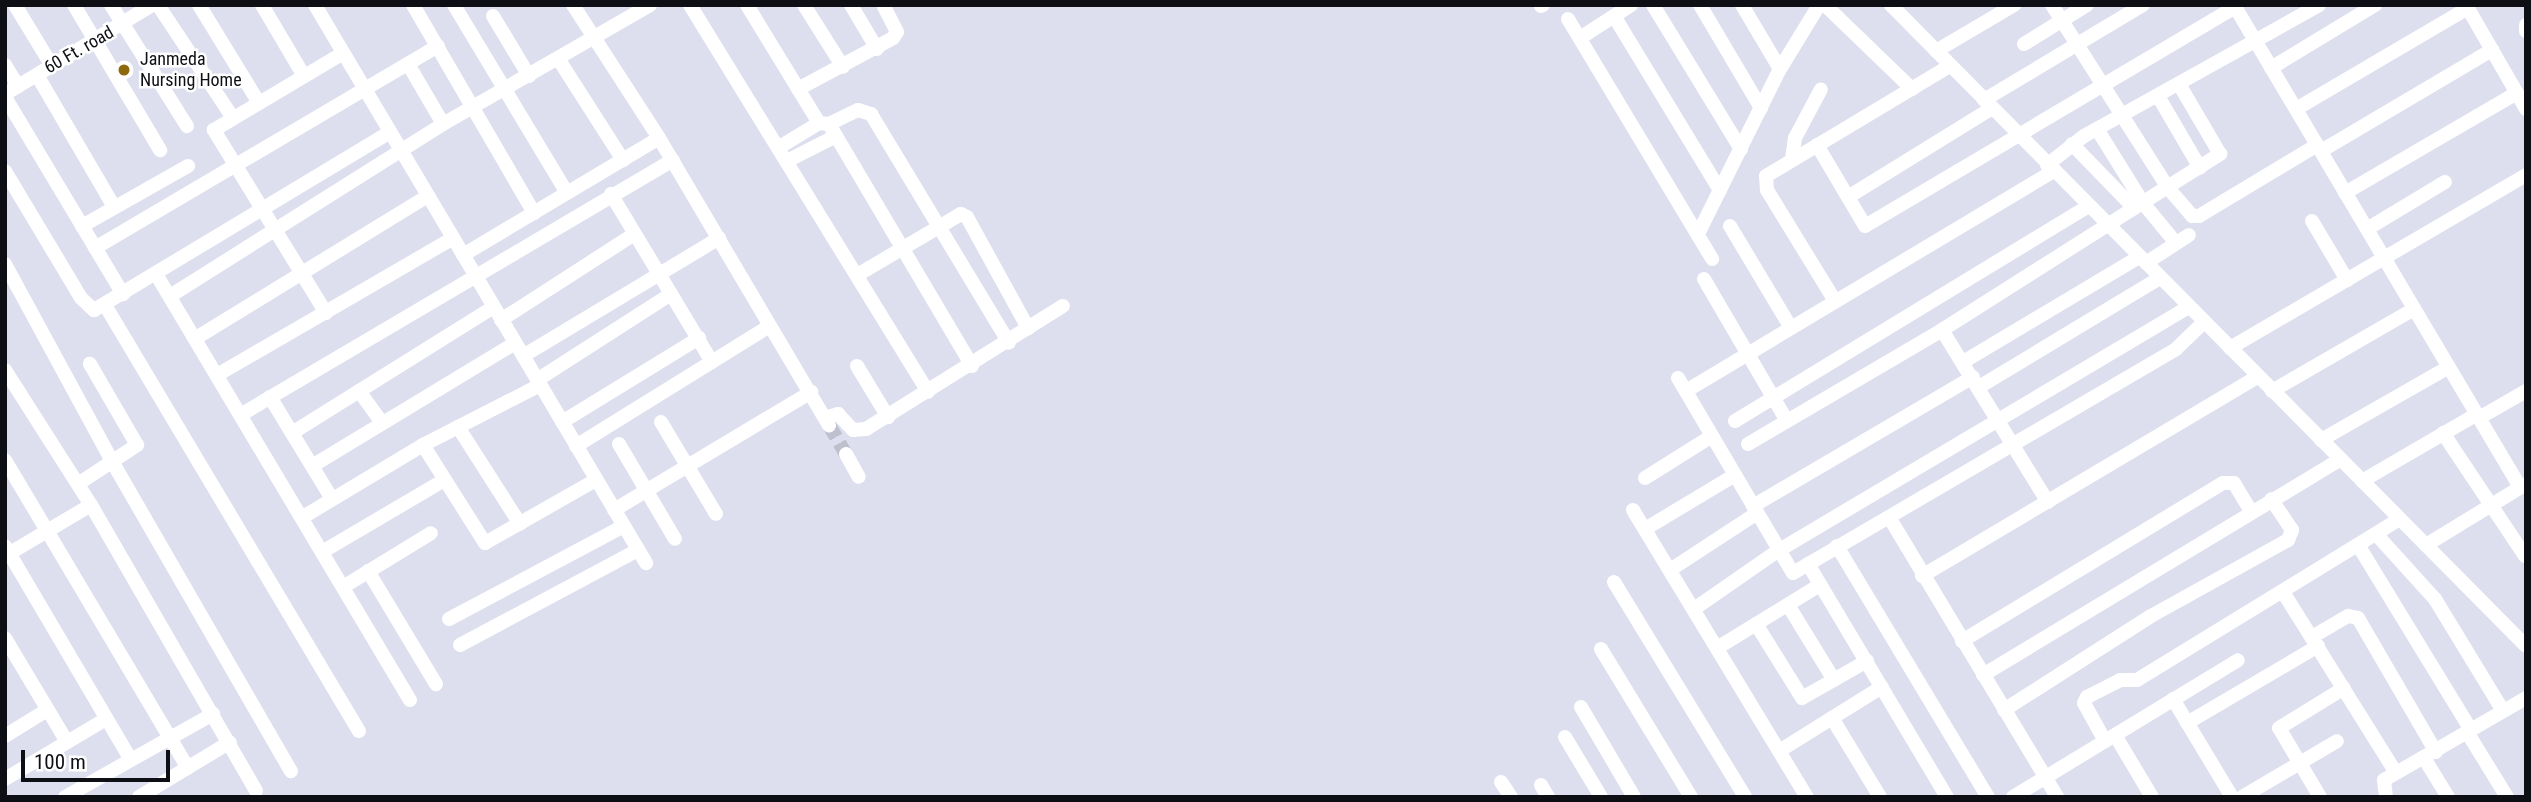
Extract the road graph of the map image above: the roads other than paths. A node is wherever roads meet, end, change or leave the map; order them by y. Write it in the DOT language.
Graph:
graph roads {
  1 [pos="15,5"];
  2 [pos="74,5"];
  3 [pos="111,5"];
  4 [pos="152,5"];
  5 [pos="158,5"];
  6 [pos="199,5"];
  7 [pos="262,5"];
  8 [pos="315,5"];
  9 [pos="413,5"];
  10 [pos="454,5"];
  11 [pos="573,5"];
  12 [pos="650,5"];
  13 [pos="690,5"];
  14 [pos="747,5"];
  15 [pos="804,5"];
  16 [pos="851,5"];
  17 [pos="883,5"];
  18 [pos="1631,5"];
  19 [pos="1653,5"];
  20 [pos="1700,5"];
  21 [pos="1742,5"];
  22 [pos="1802,5"];
  23 [pos="1819,5"];
  24 [pos="1825,5"];
  25 [pos="2014,5"];
  26 [pos="2052,5"];
  27 [pos="2087,5"];
  28 [pos="2143,5"];
  29 [pos="2319,5"];
  30 [pos="2375,5"];
  31 [pos="1895,6"];
  32 [pos="2235,6"];
  33 [pos="2467,6"];
  34 [pos="493,16"];
  35 [pos="1614,16"];
  36 [pos="1569,19"];
  37 [pos="1810,19"];
  38 [pos="2062,20"];
  39 [pos="123,25"];
  40 [pos="2526,25"];
  41 [pos="2526,31"];
  42 [pos="1580,38"];
  43 [pos="593,39"];
  44 [pos="2254,40"];
  45 [pos="95,41"];
  46 [pos="2079,43"];
  47 [pos="2024,44"];
  48 [pos="438,46"];
  49 [pos="877,49"];
  50 [pos="2492,50"];
  51 [pos="1936,51"];
  52 [pos="343,53"];
  53 [pos="559,60"];
  54 [pos="408,64"];
  55 [pos="5,65"];
  56 [pos="51,66"];
  57 [pos="1950,66"];
  58 [pos="843,67"];
  59 [pos="2272,68"];
  60 [pos="1780,69"];
  61 [pos="37,75"];
  62 [pos="304,76"];
  63 [pos="529,76"];
  64 [pos="2179,84"];
  65 [pos="2105,85"];
  66 [pos="505,89"];
  67 [pos="798,89"];
  68 [pos="1821,89"];
  69 [pos="1912,89"];
  70 [pos="365,90"];
  71 [pos="10,92"];
  72 [pos="2517,93"];
  73 [pos="2158,96"];
  74 [pos="259,103"];
  75 [pos="1988,104"];
  76 [pos="474,107"];
  77 [pos="1761,108"];
  78 [pos="2295,109"];
  79 [pos="2526,109"];
  80 [pos="2123,115"];
  81 [pos="233,118"];
  82 [pos="443,124"];
  83 [pos="187,126"];
  84 [pos="828,128"];
  85 [pos="2097,129"];
  86 [pos="390,132"];
  87 [pos="2019,136"];
  88 [pos="659,138"];
  89 [pos="2072,144"];
  90 [pos="1817,145"];
  91 [pos="778,148"];
  92 [pos="2319,148"];
  93 [pos="1741,149"];
  94 [pos="160,150"];
  95 [pos="401,151"];
  96 [pos="1792,159"];
  97 [pos="624,160"];
  98 [pos="673,160"];
  99 [pos="787,161"];
  100 [pos="188,166"];
  101 [pos="235,166"];
  102 [pos="2051,168"];
  103 [pos="2200,168"];
  104 [pos="5,171"];
  105 [pos="2526,174"];
  106 [pos="2445,182"];
  107 [pos="2168,188"];
  108 [pos="1720,190"];
  109 [pos="567,193"];
  110 [pos="2346,193"];
  111 [pos="611,194"];
  112 [pos="428,196"];
  113 [pos="1848,197"];
  114 [pos="2138,205"];
  115 [pos="2089,206"];
  116 [pos="114,207"];
  117 [pos="262,209"];
  118 [pos="534,213"];
  119 [pos="2312,221"];
  120 [pos="938,224"];
  121 [pos="82,226"];
  122 [pos="1730,226"];
  123 [pos="2109,227"];
  124 [pos="2367,229"];
  125 [pos="276,231"];
  126 [pos="1699,232"];
  127 [pos="633,235"];
  128 [pos="2189,235"];
  129 [pos="453,238"];
  130 [pos="719,238"];
  131 [pos="2176,243"];
  132 [pos="902,247"];
  133 [pos="95,248"];
  134 [pos="463,255"];
  135 [pos="2384,258"];
  136 [pos="1713,259"];
  137 [pos="2142,260"];
  138 [pos="5,264"];
  139 [pos="301,271"];
  140 [pos="657,273"];
  141 [pos="156,274"];
  142 [pos="859,274"];
  143 [pos="475,276"];
  144 [pos="2160,278"];
  145 [pos="1704,279"];
  146 [pos="2347,280"];
  147 [pos="123,294"];
  148 [pos="671,294"];
  149 [pos="170,296"];
  150 [pos="1835,301"];
  151 [pos="105,305"];
  152 [pos="1063,306"];
  153 [pos="2189,307"];
  154 [pos="2414,309"];
  155 [pos="326,313"];
  156 [pos="498,314"];
  157 [pos="2204,322"];
  158 [pos="768,327"];
  159 [pos="1028,328"];
  160 [pos="1791,328"];
  161 [pos="1942,330"];
  162 [pos="196,338"];
  163 [pos="699,338"];
  164 [pos="1009,342"];
  165 [pos="2230,348"];
  166 [pos="519,349"];
  167 [pos="1749,353"];
  168 [pos="712,362"];
  169 [pos="1963,362"];
  170 [pos="90,364"];
  171 [pos="857,366"];
  172 [pos="972,366"];
  173 [pos="2449,367"];
  174 [pos="5,370"];
  175 [pos="218,375"];
  176 [pos="2257,377"];
  177 [pos="538,382"];
  178 [pos="1976,382"];
  179 [pos="359,390"];
  180 [pos="2272,391"];
  181 [pos="2526,391"];
  182 [pos="811,392"];
  183 [pos="928,392"];
  184 [pos="1774,396"];
  185 [pos="270,397"];
  186 [pos="242,414"];
  187 [pos="2478,416"];
  188 [pos="888,417"];
  189 [pos="1735,421"];
  190 [pos="1787,421"];
  191 [pos="562,422"];
  192 [pos="661,422"];
  193 [pos="382,423"];
  194 [pos="1999,423"];
  195 [pos="458,428"];
  196 [pos="292,433"];
  197 [pos="2443,433"];
  198 [pos="1712,436"];
  199 [pos="2321,440"];
  200 [pos="619,444"];
  201 [pos="1748,444"];
  202 [pos="2013,444"];
  203 [pos="423,445"];
  204 [pos="576,446"];
  205 [pos="846,454"];
  206 [pos="2341,459"];
  207 [pos="5,460"];
  208 [pos="113,463"];
  209 [pos="689,465"];
  210 [pos="312,466"];
  211 [pos="1735,475"];
  212 [pos="859,477"];
  213 [pos="1645,478"];
  214 [pos="444,480"];
  215 [pos="596,480"];
  216 [pos="2362,481"];
  217 [pos="78,484"];
  218 [pos="2523,486"];
  219 [pos="647,490"];
  220 [pos="332,499"];
  221 [pos="2271,499"];
  222 [pos="2048,502"];
  223 [pos="91,506"];
  224 [pos="2490,506"];
  225 [pos="1755,509"];
  226 [pos="614,510"];
  227 [pos="1633,510"];
  228 [pos="2250,510"];
  229 [pos="716,514"];
  230 [pos="303,517"];
  231 [pos="1889,517"];
  232 [pos="2400,519"];
  233 [pos="520,524"];
  234 [pos="624,526"];
  235 [pos="1645,529"];
  236 [pos="49,531"];
  237 [pos="430,533"];
  238 [pos="2376,534"];
  239 [pos="675,539"];
  240 [pos="2358,545"];
  241 [pos="2426,545"];
  242 [pos="1838,546"];
  243 [pos="7,552"];
  244 [pos="322,552"];
  245 [pos="1776,552"];
  246 [pos="2525,556"];
  247 [pos="1808,564"];
  248 [pos="1670,570"];
  249 [pos="368,571"];
  250 [pos="1922,576"];
  251 [pos="1614,582"];
  252 [pos="1820,585"];
  253 [pos="343,587"];
  254 [pos="2283,592"];
  255 [pos="1788,605"];
  256 [pos="1693,609"];
  257 [pos="449,620"];
  258 [pos="1756,624"];
  259 [pos="5,638"];
  260 [pos="1962,641"];
  261 [pos="2315,642"];
  262 [pos="460,645"];
  263 [pos="2526,646"];
  264 [pos="1717,648"];
  265 [pos="1601,649"];
  266 [pos="2238,660"];
  267 [pos="1867,662"];
  268 [pos="1983,675"];
  269 [pos="1834,680"];
  270 [pos="436,684"];
  271 [pos="1882,687"];
  272 [pos="2344,688"];
  273 [pos="2526,698"];
  274 [pos="2173,699"];
  275 [pos="410,700"];
  276 [pos="1581,707"];
  277 [pos="2004,709"];
  278 [pos="47,710"];
  279 [pos="2503,711"];
  280 [pos="213,714"];
  281 [pos="1832,718"];
  282 [pos="106,719"];
  283 [pos="2187,723"];
  284 [pos="2469,731"];
  285 [pos="359,732"];
  286 [pos="5,736"];
  287 [pos="1565,737"];
  288 [pos="170,738"];
  289 [pos="2110,738"];
  290 [pos="2337,741"];
  291 [pos="67,742"];
  292 [pos="230,742"];
  293 [pos="1779,751"];
  294 [pos="2430,755"];
  295 [pos="131,761"];
  296 [pos="2300,762"];
  297 [pos="188,768"];
  298 [pos="291,771"];
  299 [pos="2396,773"];
  300 [pos="2046,778"];
  301 [pos="5,779"];
  302 [pos="1501,782"];
  303 [pos="256,791"];
  304 [pos="65,797"];
  305 [pos="139,797"];
  306 [pos="1511,797"];
  307 [pos="1601,797"];
  308 [pos="1634,797"];
  309 [pos="1690,797"];
  310 [pos="1745,797"];
  311 [pos="1807,797"];
  312 [pos="1880,797"];
  313 [pos="1947,797"];
  314 [pos="1988,797"];
  315 [pos="2013,797"];
  316 [pos="2057,797"];
  317 [pos="2152,797"];
  318 [pos="2232,797"];
  319 [pos="2242,797"];
  320 [pos="2320,797"];
  321 [pos="2386,797"];
  322 [pos="2448,797"];
  323 [pos="2507,797"];
  1 -- 56 [label="street"];
  2 -- 45 [label="street"];
  3 -- 39 [label="street"];
  4 -- 39 [label="street, 60 Ft. road"];
  5 -- 81 [label="street"];
  6 -- 74 [label="street"];
  7 -- 62 [label="street"];
  8 -- 52 [label="street"];
  9 -- 48 [label="street"];
  10 -- 66 [label="street"];
  11 -- 43 [label="street"];
  12 -- 43 [label="street"];
  13 -- 91 [label="street"];
  14 -- 67 [label="street"];
  15 -- 58 [label="street"];
  16 -- 49 [label="street"];
  17 -- 49 [label="street"];
  18 -- 35 [label="street"];
  19 -- 93 [label="street"];
  20 -- 77 [label="street"];
  21 -- 60 [label="street"];
  22 -- 37 [label="street"];
  23 -- 37 [label="street"];
  24 -- 69 [label="street"];
  25 -- 51 [label="street"];
  26 -- 38 [label="street"];
  27 -- 38 [label="street"];
  28 -- 46 [label="street"];
  29 -- 44 [label="street"];
  30 -- 59 [label="street"];
  31 -- 51 [label="street"];
  32 -- 44 [label="street"];
  32 -- 65 [label="street"];
  33 -- 50 [label="street"];
  33 -- 78 [label="street"];
  34 -- 63 [label="street"];
  35 -- 42 [label="street"];
  35 -- 108 [label="street"];
  36 -- 42 [label="street"];
  37 -- 60 [label="street"];
  38 -- 46 [label="street"];
  38 -- 47 [label="street"];
  39 -- 45 [label="street, 60 Ft. road"];
  39 -- 83 [label="street"];
  40 -- 41 [label="street"];
  42 -- 126 [label="street"];
  43 -- 53 [label="street"];
  43 -- 88 [label="street"];
  44 -- 59 [label="street"];
  44 -- 64 [label="street"];
  45 -- 56 [label="street, 60 Ft. road"];
  45 -- 94 [label="street"];
  46 -- 65 [label="street"];
  46 -- 75 [label="street"];
  48 -- 54 [label="street"];
  48 -- 76 [label="street"];
  49 -- 58 [label="street"];
  50 -- 72 [label="street"];
  50 -- 92 [label="street"];
  51 -- 57 [label="street"];
  52 -- 62 [label="street"];
  52 -- 70 [label="street"];
  53 -- 63 [label="street"];
  53 -- 97 [label="street"];
  54 -- 70 [label="street"];
  54 -- 82 [label="street"];
  55 -- 71 [label="street"];
  56 -- 61 [label="street, 60 Ft. road"];
  57 -- 69 [label="street"];
  57 -- 75 [label="street"];
  58 -- 67 [label="street"];
  59 -- 78 [label="street"];
  60 -- 77 [label="street"];
  61 -- 71 [label="street, 60 Ft. road"];
  61 -- 116 [label="street"];
  62 -- 74 [label="street"];
  63 -- 66 [label="street"];
  64 -- 73 [label="street"];
  64 -- 103 [label="street"];
  65 -- 80 [label="street"];
  65 -- 87 [label="street"];
  66 -- 76 [label="street"];
  66 -- 109 [label="street"];
  67 -- 84 [label="street"];
  68 -- 96 [label="street"];
  69 -- 90 [label="street"];
  70 -- 86 [label="street"];
  70 -- 101 [label="street"];
  71 -- 121 [label="street"];
  72 -- 79 [label="street"];
  72 -- 110 [label="street"];
  73 -- 80 [label="street"];
  73 -- 103 [label="street"];
  74 -- 81 [label="street"];
  75 -- 87 [label="street"];
  75 -- 113 [label="street"];
  76 -- 82 [label="street"];
  76 -- 118 [label="street"];
  77 -- 93 [label="street"];
  78 -- 92 [label="street"];
  80 -- 85 [label="street"];
  80 -- 107 [label="street"];
  81 -- 101 [label="street"];
  82 -- 95 [label="street"];
  84 -- 91 [label="street"];
  84 -- 99 [label="street"];
  84 -- 120 [label="street"];
  84 -- 132 [label="street"];
  85 -- 89 [label="street"];
  85 -- 114 [label="street"];
  86 -- 95 [label="street"];
  86 -- 117 [label="street"];
  87 -- 102 [label="street"];
  87 -- 113 [label="street"];
  88 -- 97 [label="street"];
  88 -- 98 [label="street"];
  89 -- 102 [label="street"];
  89 -- 114 [label="street"];
  90 -- 96 [label="street"];
  90 -- 113 [label="street"];
  91 -- 99 [label="street"];
  92 -- 107 [label="street"];
  92 -- 110 [label="street"];
  93 -- 108 [label="street"];
  95 -- 112 [label="street"];
  95 -- 125 [label="street"];
  96 -- 150 [label="street"];
  97 -- 109 [label="street"];
  98 -- 111 [label="street"];
  98 -- 130 [label="street"];
  99 -- 142 [label="street"];
  100 -- 116 [label="street"];
  101 -- 117 [label="street"];
  101 -- 133 [label="street"];
  102 -- 115 [label="street"];
  102 -- 150 [label="street"];
  103 -- 107 [label="street"];
  104 -- 151 [label="street"];
  105 -- 135 [label="street"];
  106 -- 124 [label="street"];
  107 -- 114 [label="street"];
  108 -- 126 [label="street"];
  109 -- 118 [label="street"];
  110 -- 124 [label="street"];
  111 -- 127 [label="street"];
  111 -- 143 [label="street"];
  112 -- 129 [label="street"];
  112 -- 139 [label="street"];
  114 -- 123 [label="street"];
  114 -- 131 [label="street"];
  115 -- 123 [label="street"];
  115 -- 184 [label="street"];
  116 -- 121 [label="street"];
  117 -- 125 [label="street"];
  117 -- 141 [label="street"];
  118 -- 134 [label="street"];
  119 -- 146 [label="street"];
  120 -- 132 [label="street"];
  120 -- 159 [label="street"];
  120 -- 164 [label="street"];
  121 -- 133 [label="street"];
  122 -- 160 [label="street"];
  123 -- 137 [label="street"];
  123 -- 161 [label="street"];
  124 -- 135 [label="street"];
  125 -- 139 [label="street"];
  125 -- 149 [label="street"];
  126 -- 136 [label="street"];
  127 -- 140 [label="street"];
  127 -- 156 [label="street"];
  128 -- 131 [label="street"];
  129 -- 134 [label="street"];
  129 -- 155 [label="street"];
  130 -- 140 [label="street"];
  130 -- 158 [label="street"];
  131 -- 137 [label="street"];
  132 -- 142 [label="street"];
  132 -- 172 [label="street"];
  133 -- 147 [label="street"];
  134 -- 143 [label="street"];
  135 -- 146 [label="street"];
  135 -- 154 [label="street"];
  137 -- 144 [label="street"];
  137 -- 169 [label="street"];
  138 -- 208 [label="street"];
  139 -- 155 [label="street"];
  139 -- 162 [label="street"];
  140 -- 148 [label="street"];
  140 -- 166 [label="street"];
  141 -- 147 [label="street"];
  141 -- 149 [label="street"];
  142 -- 183 [label="street"];
  143 -- 156 [label="street"];
  143 -- 185 [label="street"];
  144 -- 153 [label="street"];
  144 -- 178 [label="street"];
  145 -- 167 [label="street"];
  146 -- 165 [label="street"];
  147 -- 151 [label="street"];
  148 -- 163 [label="street"];
  148 -- 177 [label="street"];
  149 -- 162 [label="street"];
  150 -- 160 [label="street"];
  151 -- 285 [label="street"];
  152 -- 159 [label="street"];
  153 -- 157 [label="street"];
  153 -- 194 [label="street"];
  154 -- 173 [label="street"];
  154 -- 180 [label="street"];
  155 -- 175 [label="street"];
  156 -- 166 [label="street"];
  156 -- 179 [label="street"];
  157 -- 165 [label="street"];
  157 -- 202 [label="street"];
  158 -- 168 [label="street"];
  158 -- 182 [label="street"];
  159 -- 164 [label="street"];
  160 -- 167 [label="street"];
  161 -- 169 [label="street"];
  161 -- 190 [label="street"];
  162 -- 175 [label="street"];
  163 -- 168 [label="street"];
  163 -- 191 [label="street"];
  164 -- 172 [label="street"];
  165 -- 176 [label="street"];
  166 -- 177 [label="street"];
  166 -- 193 [label="street"];
  167 -- 184 [label="street"];
  167 -- 198 [label="street"];
  168 -- 204 [label="street"];
  169 -- 178 [label="street"];
  170 -- 208 [label="street"];
  171 -- 188 [label="street"];
  172 -- 183 [label="street"];
  173 -- 187 [label="street"];
  173 -- 199 [label="street"];
  174 -- 217 [label="street"];
  175 -- 186 [label="street"];
  176 -- 180 [label="street"];
  176 -- 222 [label="street"];
  177 -- 191 [label="street"];
  177 -- 195 [label="street"];
  178 -- 194 [label="street"];
  178 -- 225 [label="street"];
  179 -- 193 [label="street"];
  179 -- 196 [label="street"];
  180 -- 199 [label="street"];
  181 -- 187 [label="street"];
  182 -- 188 [label="street"];
  182 -- 209 [label="street"];
  183 -- 188 [label="street"];
  184 -- 189 [label="street"];
  184 -- 190 [label="street"];
  185 -- 186 [label="street"];
  185 -- 196 [label="street"];
  186 -- 230 [label="street"];
  187 -- 197 [label="street"];
  187 -- 218 [label="street"];
  190 -- 201 [label="street"];
  191 -- 204 [label="street"];
  192 -- 209 [label="street"];
  193 -- 210 [label="street"];
  194 -- 202 [label="street"];
  194 -- 245 [label="street"];
  195 -- 203 [label="street"];
  195 -- 233 [label="street"];
  196 -- 210 [label="street"];
  197 -- 216 [label="street"];
  197 -- 224 [label="street"];
  198 -- 211 [label="street"];
  198 -- 213 [label="street"];
  199 -- 206 [label="street"];
  200 -- 219 [label="street"];
  202 -- 222 [label="street"];
  202 -- 231 [label="street"];
  203 -- 214 [label="street"];
  203 -- 220 [label="street"];
  204 -- 215 [label="street"];
  205 -- 212 [label="street"];
  206 -- 216 [label="street"];
  206 -- 221 [label="street"];
  207 -- 236 [label="street"];
  208 -- 217 [label="street"];
  208 -- 298 [label="street"];
  209 -- 219 [label="street"];
  209 -- 229 [label="street"];
  210 -- 220 [label="street"];
  211 -- 225 [label="street"];
  211 -- 235 [label="street"];
  214 -- 233 [label="street"];
  214 -- 244 [label="street"];
  215 -- 226 [label="street"];
  215 -- 233 [label="street"];
  216 -- 232 [label="street"];
  217 -- 223 [label="street"];
  218 -- 224 [label="street"];
  219 -- 226 [label="street"];
  219 -- 239 [label="street"];
  220 -- 230 [label="street"];
  221 -- 228 [label="street"];
  221 -- 277 [label="street"];
  222 -- 250 [label="street"];
  223 -- 236 [label="street"];
  223 -- 280 [label="street"];
  224 -- 241 [label="street"];
  224 -- 246 [label="street"];
  225 -- 245 [label="street"];
  225 -- 248 [label="street"];
  226 -- 234 [label="street"];
  227 -- 235 [label="street"];
  228 -- 260 [label="street"];
  228 -- 268 [label="street"];
  230 -- 244 [label="street"];
  231 -- 242 [label="street"];
  231 -- 250 [label="street"];
  232 -- 238 [label="street"];
  232 -- 241 [label="street"];
  234 -- 257 [label="street"];
  234 -- 262 [label="street"];
  235 -- 248 [label="street"];
  236 -- 243 [label="street"];
  236 -- 288 [label="street"];
  237 -- 249 [label="street"];
  238 -- 240 [label="street"];
  238 -- 279 [label="street"];
  240 -- 254 [label="street"];
  240 -- 284 [label="street"];
  241 -- 263 [label="street"];
  242 -- 247 [label="street"];
  242 -- 314 [label="street"];
  243 -- 282 [label="street"];
  244 -- 253 [label="street"];
  245 -- 247 [label="street"];
  245 -- 256 [label="street"];
  247 -- 252 [label="street"];
  248 -- 256 [label="street"];
  249 -- 253 [label="street"];
  249 -- 270 [label="street"];
  250 -- 260 [label="street"];
  251 -- 310 [label="street"];
  252 -- 255 [label="street"];
  252 -- 267 [label="street"];
  253 -- 275 [label="street"];
  254 -- 261 [label="street"];
  254 -- 289 [label="street"];
  255 -- 258 [label="street"];
  255 -- 269 [label="street"];
  256 -- 264 [label="street"];
  258 -- 264 [label="street"];
  258 -- 269 [label="street"];
  259 -- 278 [label="street"];
  260 -- 268 [label="street"];
  261 -- 272 [label="street"];
  261 -- 283 [label="street"];
  261 -- 294 [label="street"];
  264 -- 293 [label="street"];
  265 -- 309 [label="street"];
  266 -- 274 [label="street"];
  267 -- 269 [label="street"];
  267 -- 271 [label="street"];
  268 -- 277 [label="street"];
  271 -- 281 [label="street"];
  271 -- 313 [label="street"];
  272 -- 296 [label="street"];
  272 -- 299 [label="street"];
  273 -- 279 [label="street"];
  274 -- 283 [label="street"];
  274 -- 289 [label="street"];
  276 -- 308 [label="street"];
  277 -- 300 [label="street"];
  278 -- 286 [label="street"];
  278 -- 291 [label="street"];
  279 -- 284 [label="street"];
  280 -- 288 [label="street"];
  280 -- 292 [label="street"];
  281 -- 293 [label="street"];
  281 -- 312 [label="street"];
  282 -- 291 [label="street"];
  282 -- 295 [label="street"];
  283 -- 318 [label="street"];
  284 -- 294 [label="street"];
  284 -- 323 [label="street"];
  287 -- 307 [label="street"];
  288 -- 295 [label="street"];
  288 -- 297 [label="street"];
  289 -- 300 [label="street"];
  289 -- 317 [label="street"];
  290 -- 296 [label="street"];
  291 -- 301 [label="street"];
  292 -- 297 [label="street"];
  292 -- 303 [label="street"];
  293 -- 311 [label="street"];
  294 -- 299 [label="street"];
  294 -- 322 [label="street"];
  295 -- 304 [label="street"];
  296 -- 319 [label="street"];
  296 -- 320 [label="street"];
  297 -- 305 [label="street"];
  299 -- 321 [label="street"];
  300 -- 315 [label="street"];
  300 -- 316 [label="street"];
  302 -- 306 [label="street"];
}
